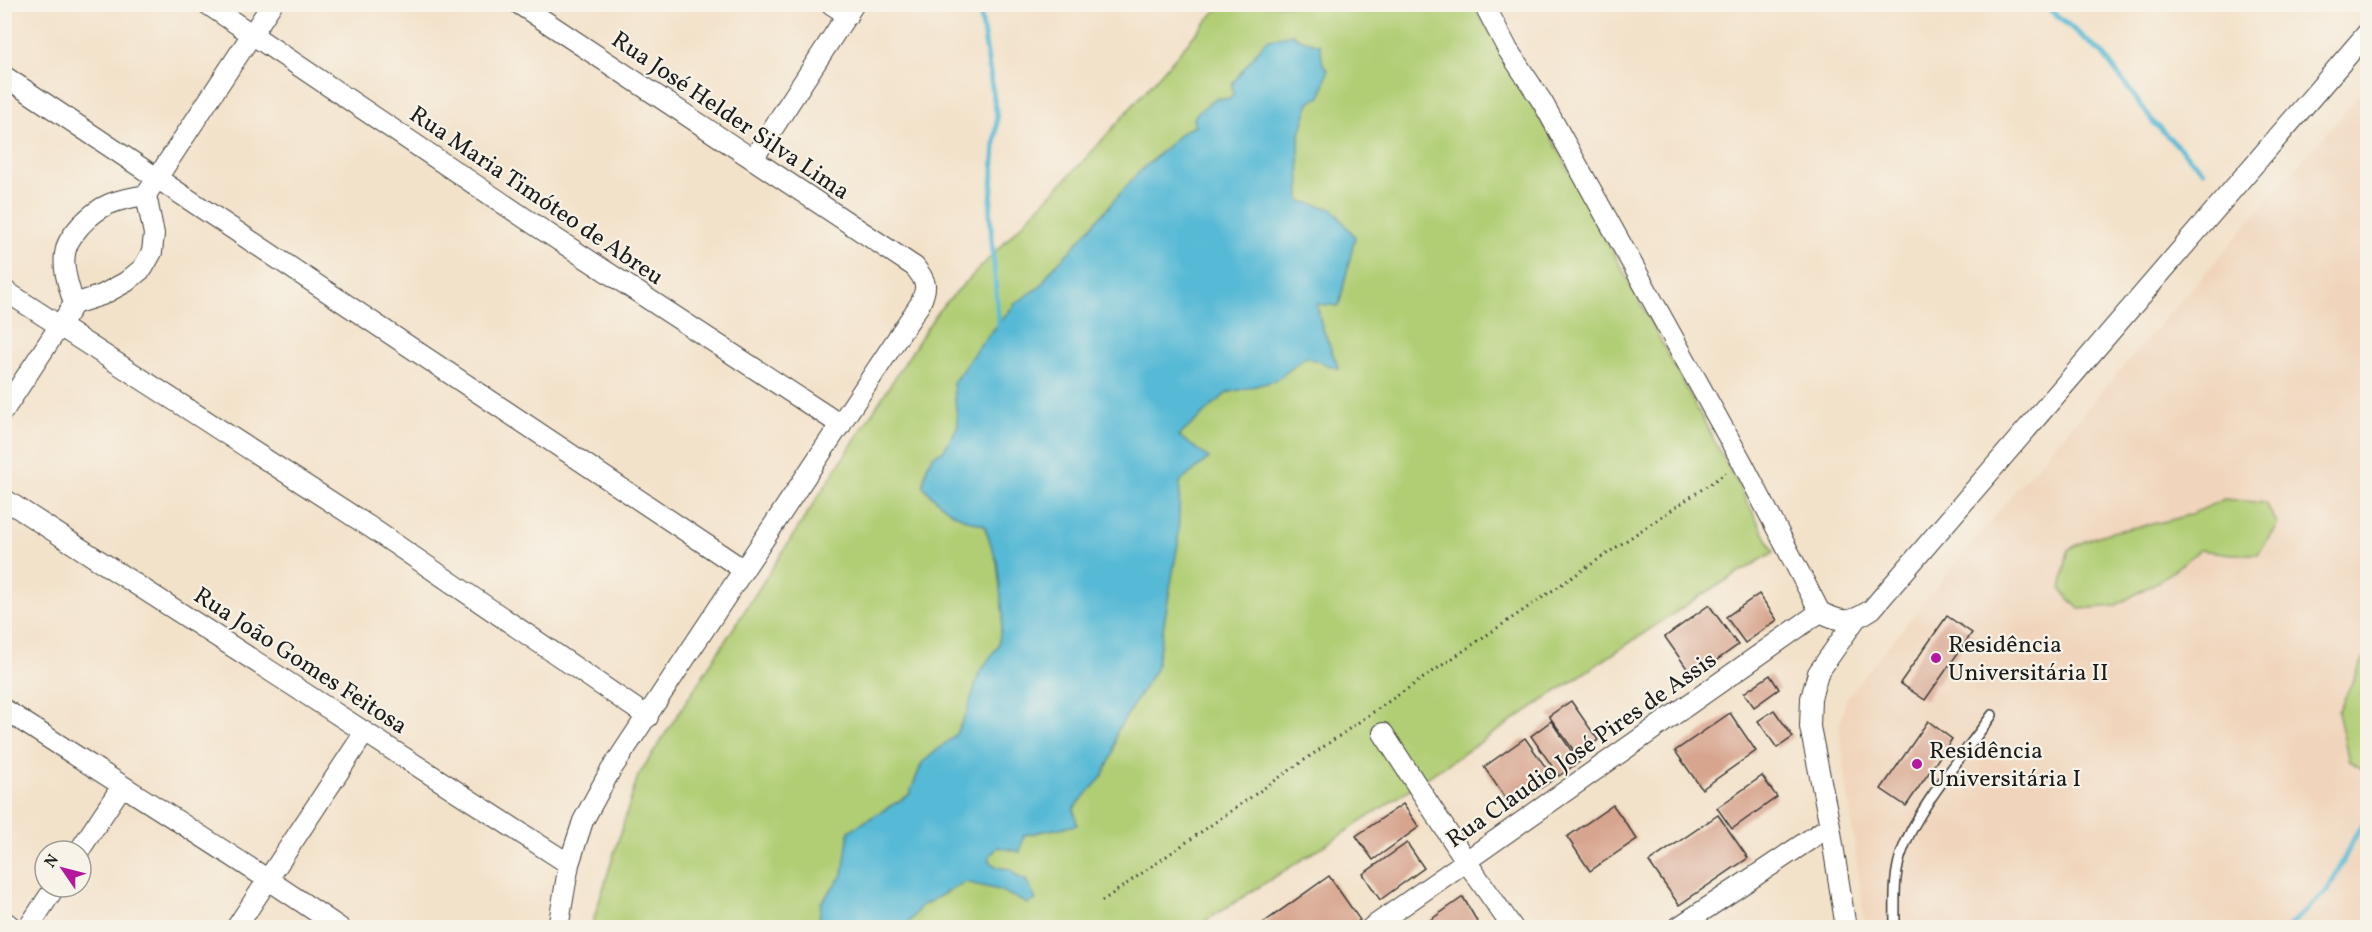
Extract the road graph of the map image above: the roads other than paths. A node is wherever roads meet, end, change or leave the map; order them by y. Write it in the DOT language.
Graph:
graph roads {
  1 [pos="207,4"];
  2 [pos="272,4"];
  3 [pos="519,4"];
  4 [pos="831,4"];
  5 [pos="1484,4"];
  6 [pos="851,10"];
  7 [pos="2367,32"];
  8 [pos="253,34"];
  9 [pos="4,76"];
  10 [pos="753,159"];
  11 [pos="159,177"];
  12 [pos="146,195"];
  13 [pos="4,290"];
  14 [pos="74,304"];
  15 [pos="59,326"];
  16 [pos="4,410"];
  17 [pos="841,425"];
  18 [pos="4,499"];
  19 [pos="744,570"];
  20 [pos="1820,612"];
  21 [pos="1856,620"];
  22 [pos="4,709"];
  23 [pos="1992,715"];
  24 [pos="648,717"];
  25 [pos="365,732"];
  26 [pos="1383,734"];
  27 [pos="122,786"];
  28 [pos="1830,826"];
  29 [pos="87,839"];
  30 [pos="1466,861"];
  31 [pos="569,864"];
  32 [pos="269,878"];
  33 [pos="47,899"];
  34 [pos="4,921"];
  35 [pos="13,927"];
  36 [pos="28,927"];
  37 [pos="236,927"];
  38 [pos="340,927"];
  39 [pos="558,927"];
  40 [pos="1371,927"];
  41 [pos="1513,927"];
  42 [pos="1677,927"];
  43 [pos="1846,927"];
  44 [pos="1895,927"];
  1 -- 8 [label="street, Rua Maria Timóteo de Abreu"];
  2 -- 8 [label="street"];
  3 -- 10 [label="street, Rua José Helder Silva Lima"];
  4 -- 6 [label="street"];
  5 -- 20 [label="street"];
  6 -- 10 [label="street"];
  7 -- 21 [label="street"];
  8 -- 11 [label="street"];
  8 -- 17 [label="street, Rua Maria Timóteo de Abreu"];
  9 -- 11 [label="street"];
  10 -- 17 [label="street, Rua José Helder Silva Lima"];
  11 -- 12 [label="street"];
  11 -- 19 [label="street"];
  12 -- 14 [label="street"];
  12 -- 14 [label="street"];
  13 -- 15 [label="street"];
  14 -- 15 [label="street"];
  15 -- 16 [label="street"];
  15 -- 24 [label="street"];
  17 -- 19 [label="street"];
  18 -- 25 [label="street, Rua João Gomes Feitosa"];
  19 -- 24 [label="street"];
  20 -- 21 [label="street"];
  20 -- 30 [label="street, Rua Claudio José Pires de Assis"];
  21 -- 28 [label="street"];
  22 -- 27 [label="street"];
  23 -- 44 [label="lane"];
  24 -- 31 [label="street"];
  25 -- 31 [label="street, Rua João Gomes Feitosa"];
  25 -- 32 [label="street"];
  26 -- 30 [label="street"];
  27 -- 29 [label="street"];
  27 -- 32 [label="street"];
  28 -- 42 [label="street"];
  28 -- 43 [label="street"];
  30 -- 40 [label="street, Rua Claudio José Pires de Assis"];
  30 -- 41 [label="street"];
  31 -- 39 [label="street"];
  32 -- 37 [label="street"];
  32 -- 38 [label="street"];
  33 -- 36 [label="street"];
  34 -- 35 [label="street"];
}
